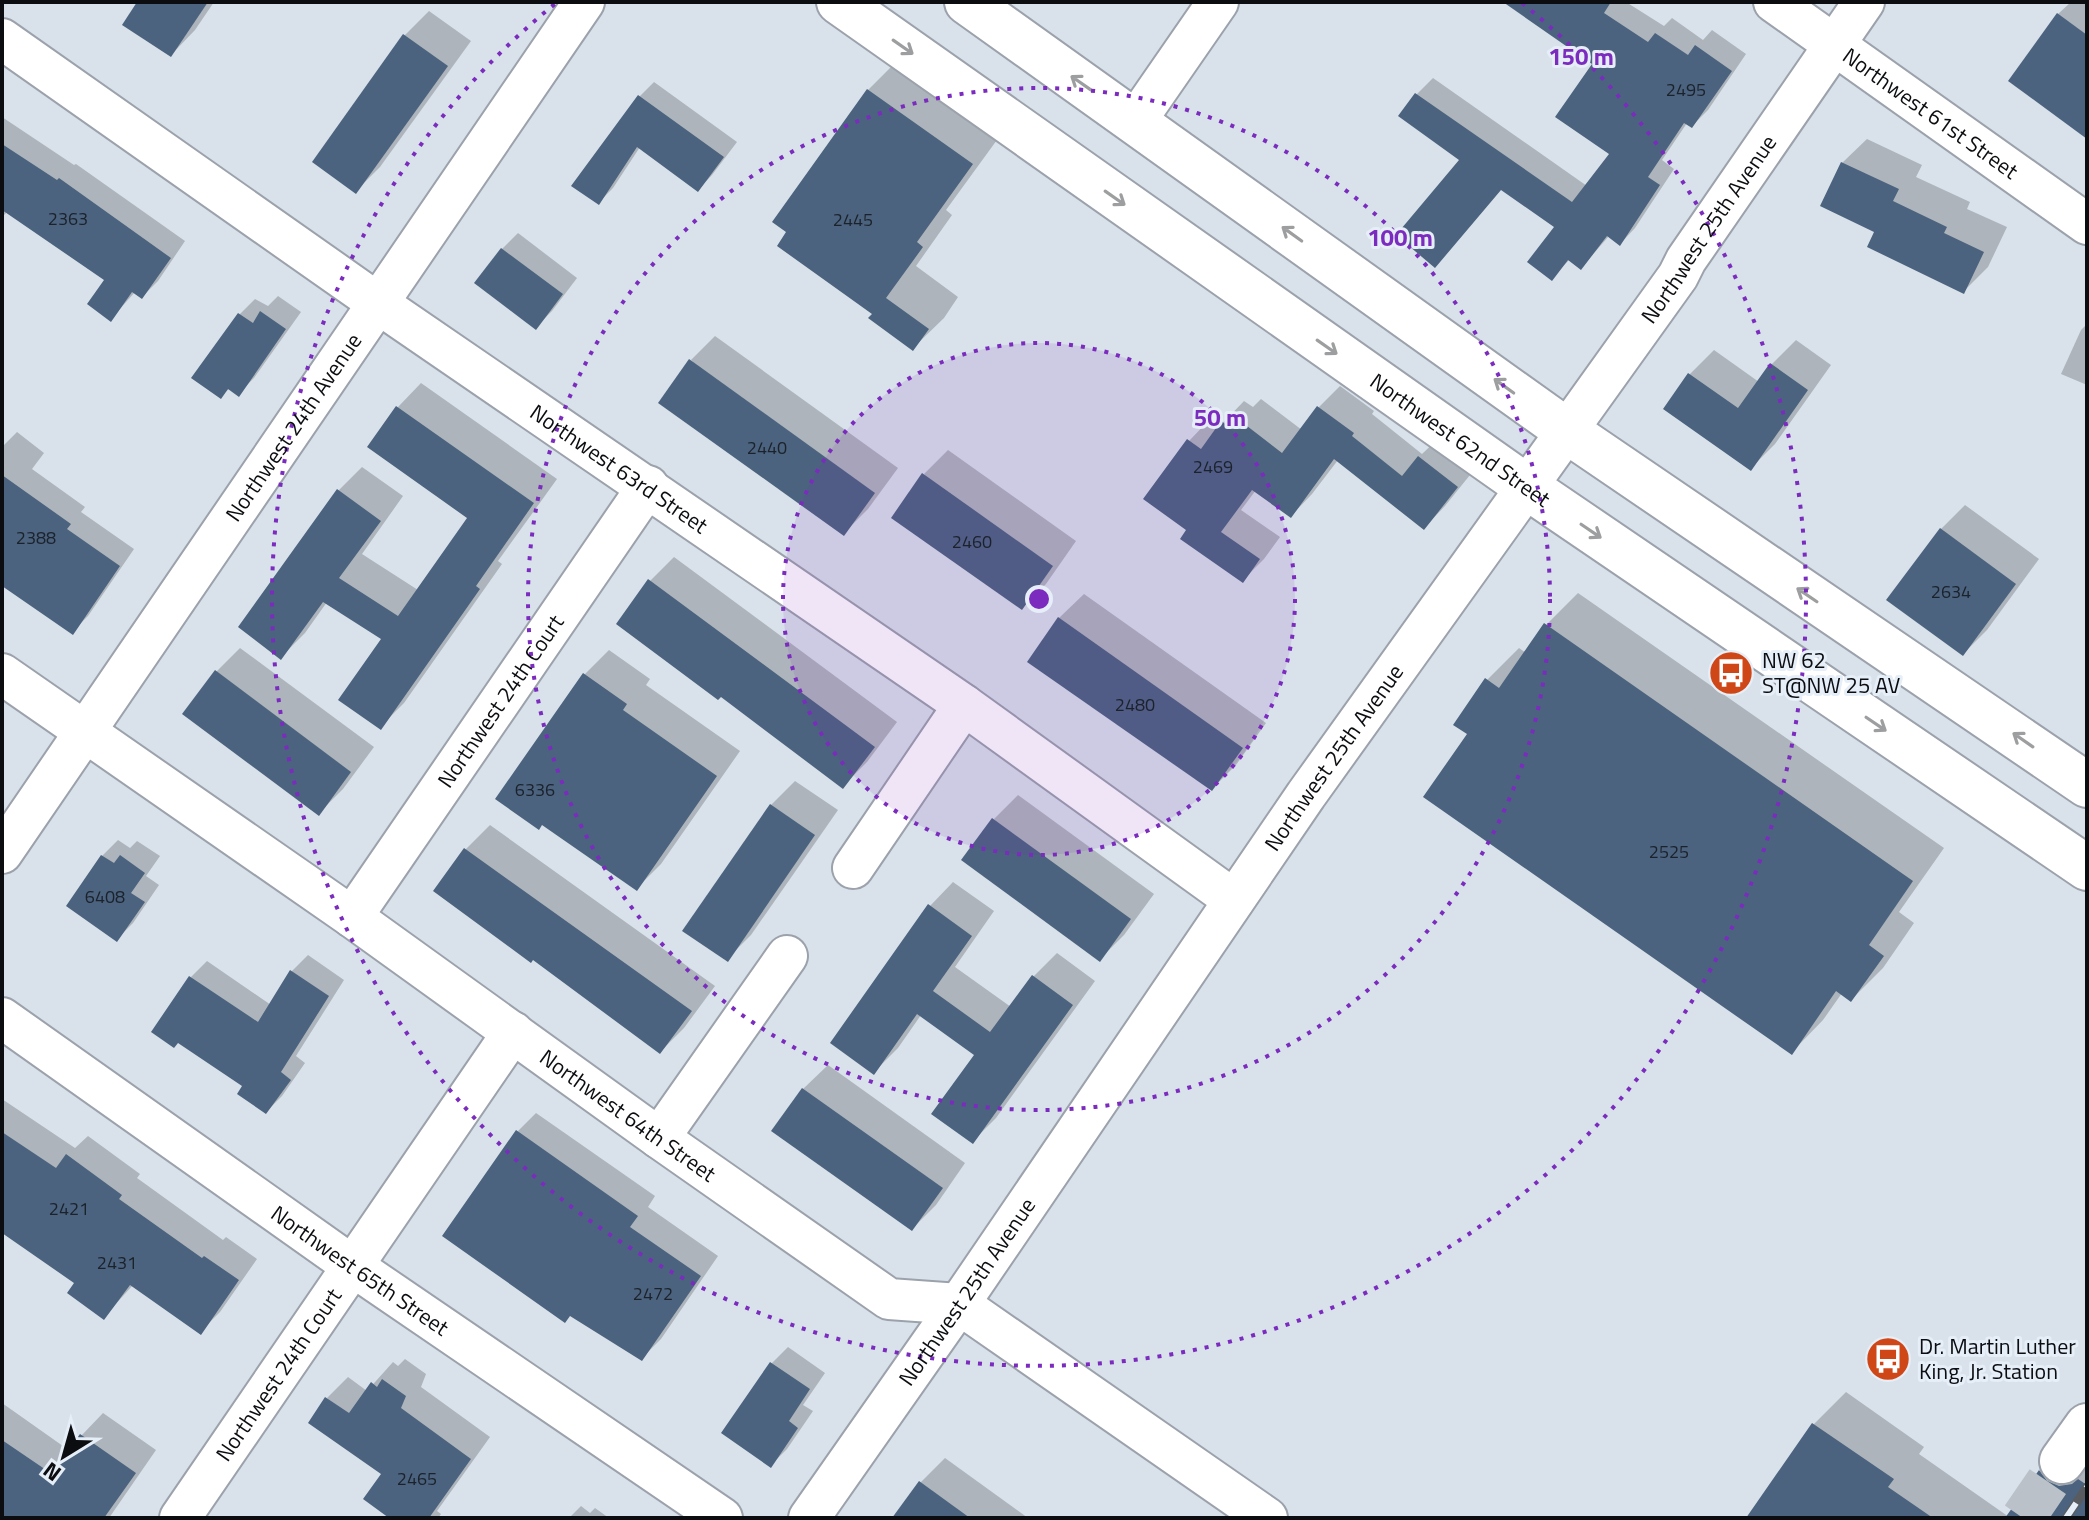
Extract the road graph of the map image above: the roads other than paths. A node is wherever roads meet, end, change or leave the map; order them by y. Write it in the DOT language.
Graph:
graph roads {
  1 [pos="584,2"];
  2 [pos="839,2"];
  3 [pos="967,2"];
  4 [pos="1218,2"];
  5 [pos="1774,2"];
  6 [pos="1864,2"];
  7 [pos="2,39"];
  8 [pos="1835,45"];
  9 [pos="1135,122"];
  10 [pos="2087,224"];
  11 [pos="379,304"];
  12 [pos="1567,431"];
  13 [pos="648,486"];
  14 [pos="1527,487"];
  15 [pos="2,674"];
  16 [pos="964,705"];
  17 [pos="84,733"];
  18 [pos="2087,785"];
  19 [pos="2,853"];
  20 [pos="853,868"];
  21 [pos="2087,868"];
  22 [pos="1234,900"];
  23 [pos="352,917"];
  24 [pos="787,956"];
  25 [pos="2,1018"];
  26 [pos="513,1032"];
  27 [pos="659,1138"];
  28 [pos="351,1265"];
  29 [pos="959,1304"];
  30 [pos="2087,1426"];
  31 [pos="2062,1461"];
  32 [pos="180,1518"];
  33 [pos="722,1518"];
  34 [pos="809,1518"];
  35 [pos="1267,1518"];
  1 -- 11 [label="street, Northwest 24th Avenue"];
  2 -- 14 [label="main road, Northwest 62nd Street, one-way"];
  9 -- 3 [label="main road, one-way"];
  4 -- 9 [label="street"];
  5 -- 8 [label="street, Northwest 61st Street"];
  6 -- 8 [label="street, Northwest 25th Avenue"];
  7 -- 11 [label="street, Northwest 63rd Street"];
  8 -- 10 [label="street, Northwest 61st Street"];
  8 -- 12 [label="street, Northwest 25th Avenue"];
  12 -- 9 [label="main road, one-way"];
  11 -- 13 [label="street, Northwest 63rd Street"];
  11 -- 17 [label="street, Northwest 24th Avenue"];
  12 -- 14 [label="street, Northwest 25th Avenue"];
  18 -- 12 [label="main road, one-way"];
  13 -- 16 [label="street, Northwest 63rd Street"];
  13 -- 23 [label="street, Northwest 24th Court"];
  14 -- 21 [label="main road, Northwest 62nd Street, one-way"];
  14 -- 22 [label="street, Northwest 25th Avenue"];
  15 -- 17 [label="street, Northwest 64th Street"];
  16 -- 20 [label="street"];
  16 -- 22 [label="street, Northwest 63rd Street"];
  17 -- 19 [label="street, Northwest 24th Avenue"];
  17 -- 23 [label="street, Northwest 64th Street"];
  22 -- 29 [label="street, Northwest 25th Avenue"];
  23 -- 26 [label="street, Northwest 64th Street"];
  24 -- 27 [label="street"];
  25 -- 28 [label="street, Northwest 65th Street"];
  26 -- 27 [label="street, Northwest 64th Street"];
  26 -- 28 [label="street, Northwest 24th Court"];
  27 -- 29 [label="street, Northwest 64th Street"];
  28 -- 32 [label="street, Northwest 24th Court"];
  28 -- 33 [label="street, Northwest 65th Street"];
  29 -- 34 [label="street, Northwest 25th Avenue"];
  29 -- 35 [label="street"];
  30 -- 31 [label="main road"];
}
